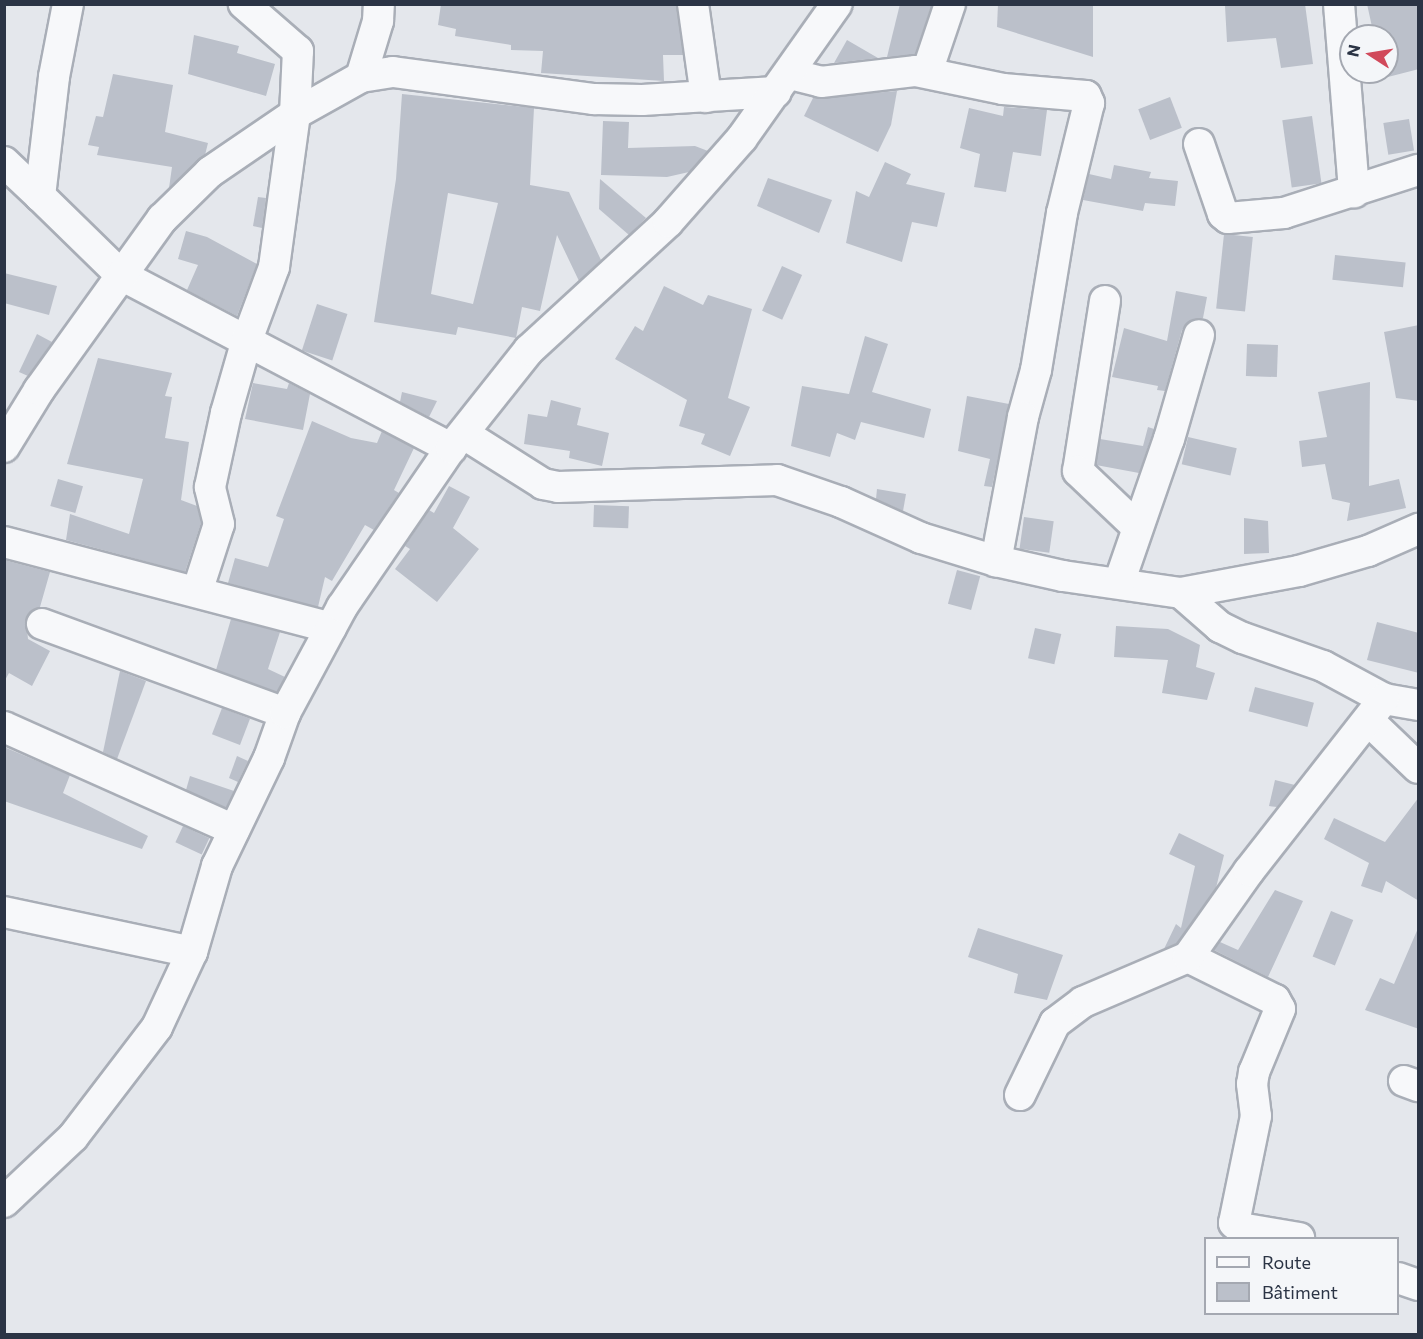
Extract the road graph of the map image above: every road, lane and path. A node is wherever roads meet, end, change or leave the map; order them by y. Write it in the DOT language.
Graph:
graph roads {
  1 [pos="68,4"];
  2 [pos="244,4"];
  3 [pos="379,4"];
  4 [pos="693,4"];
  5 [pos="837,4"];
  6 [pos="950,4"];
  7 [pos="1339,4"];
  8 [pos="927,72"];
  9 [pos="361,77"];
  10 [pos="783,83"];
  11 [pos="706,97"];
  12 [pos="295,114"];
  13 [pos="1199,144"];
  14 [pos="4,162"];
  15 [pos="1419,170"];
  16 [pos="1354,192"];
  17 [pos="40,195"];
  18 [pos="122,275"];
  19 [pos="1104,301"];
  20 [pos="1199,335"];
  21 [pos="247,340"];
  22 [pos="6,441"];
  23 [pos="457,441"];
  24 [pos="1137,527"];
  25 [pos="1419,529"];
  26 [pos="4,542"];
  27 [pos="996,561"];
  28 [pos="1119,584"];
  29 [pos="197,591"];
  30 [pos="1181,593"];
  31 [pos="42,624"];
  32 [pos="331,628"];
  33 [pos="1419,705"];
  34 [pos="1376,709"];
  35 [pos="285,713"];
  36 [pos="4,727"];
  37 [pos="1419,768"];
  38 [pos="234,830"];
  39 [pos="4,912"];
  40 [pos="192,952"];
  41 [pos="1188,957"];
  42 [pos="1020,1095"];
  43 [pos="4,1202"];
  44 [pos="1288,1237"];
  45 [pos="1399,1278"];
  46 [pos="1419,1285"];
  1 -- 17 [label="street"];
  2 -- 12 [label="street"];
  3 -- 9 [label="street"];
  4 -- 11 [label="street"];
  5 -- 10 [label="street"];
  6 -- 8 [label="street"];
  7 -- 16 [label="street"];
  8 -- 10 [label="street"];
  8 -- 27 [label="street"];
  9 -- 11 [label="street"];
  9 -- 12 [label="street"];
  10 -- 11 [label="street"];
  10 -- 23 [label="street"];
  12 -- 18 [label="street"];
  12 -- 21 [label="street"];
  13 -- 16 [label="street"];
  14 -- 17 [label="street"];
  15 -- 16 [label="street"];
  17 -- 18 [label="street"];
  18 -- 21 [label="street"];
  18 -- 22 [label="street"];
  19 -- 24 [label="street"];
  20 -- 24 [label="street"];
  21 -- 23 [label="street"];
  21 -- 29 [label="street"];
  23 -- 27 [label="street"];
  23 -- 32 [label="street"];
  24 -- 28 [label="street"];
  25 -- 30 [label="street"];
  26 -- 29 [label="street"];
  27 -- 28 [label="street"];
  28 -- 30 [label="street"];
  29 -- 32 [label="street"];
  30 -- 34 [label="street"];
  31 -- 35 [label="street"];
  32 -- 35 [label="street"];
  33 -- 34 [label="street"];
  34 -- 37 [label="street"];
  34 -- 41 [label="street"];
  35 -- 38 [label="street"];
  36 -- 38 [label="street"];
  38 -- 40 [label="street"];
  39 -- 40 [label="street"];
  40 -- 43 [label="street"];
  41 -- 42 [label="street"];
  41 -- 44 [label="street"];
  45 -- 46 [label="street"];
}
